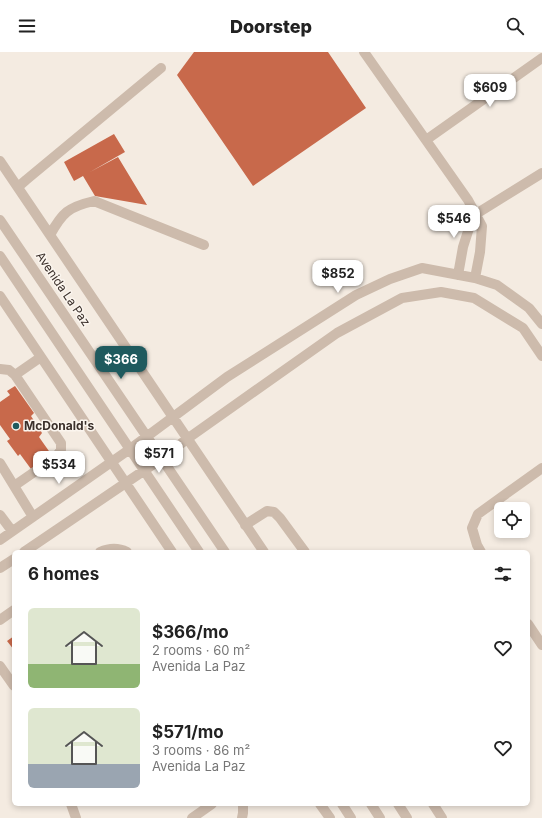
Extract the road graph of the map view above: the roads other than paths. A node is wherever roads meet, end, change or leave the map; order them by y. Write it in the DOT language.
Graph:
graph roads {
  1 [pos="364,52"];
  2 [pos="542,58"];
  3 [pos="161,68"];
  4 [pos="426,140"];
  5 [pos="0,161"];
  6 [pos="542,173"];
  7 [pos="18,187"];
  8 [pos="476,214"];
  9 [pos="0,220"];
  10 [pos="50,235"];
  11 [pos="204,244"];
  12 [pos="0,256"];
  13 [pos="458,275"];
  14 [pos="475,278"];
  15 [pos="0,296"];
  16 [pos="542,324"];
  17 [pos="542,356"];
  18 [pos="41,357"];
  19 [pos="0,369"];
  20 [pos="15,375"];
  21 [pos="173,418"];
  22 [pos="147,437"];
  23 [pos="188,439"];
  24 [pos="130,449"];
  25 [pos="161,459"];
  26 [pos="112,462"];
  27 [pos="0,463"];
  28 [pos="542,468"];
  29 [pos="144,470"];
  30 [pos="125,483"];
  31 [pos="14,486"];
  32 [pos="0,515"];
  33 [pos="33,517"];
  34 [pos="245,525"];
  35 [pos="12,532"];
  36 [pos="0,540"];
  37 [pos="27,550"];
  38 [pos="106,550"];
  39 [pos="121,550"];
  40 [pos="171,550"];
  41 [pos="199,550"];
  42 [pos="223,550"];
  43 [pos="263,550"];
  44 [pos="304,550"];
  45 [pos="480,550"];
  46 [pos="12,560"];
  47 [pos="0,568"];
  48 [pos="12,611"];
  49 [pos="0,620"];
  50 [pos="530,627"];
  51 [pos="542,645"];
  52 [pos="0,666"];
  53 [pos="12,683"];
  54 [pos="72,806"];
  55 [pos="209,806"];
  56 [pos="242,806"];
  57 [pos="321,806"];
  58 [pos="343,806"];
  59 [pos="372,806"];
  60 [pos="399,806"];
  61 [pos="434,806"];
  62 [pos="76,818"];
  63 [pos="192,818"];
  64 [pos="242,818"];
  65 [pos="330,818"];
  66 [pos="351,818"];
  67 [pos="380,818"];
  68 [pos="407,818"];
  69 [pos="442,818"];
  1 -- 4 [label="street"];
  2 -- 4 [label="street"];
  3 -- 7 [label="street"];
  4 -- 8 [label="street"];
  5 -- 7 [label="street"];
  6 -- 8 [label="street"];
  7 -- 10 [label="street"];
  8 -- 13 [label="street"];
  8 -- 14 [label="street"];
  9 -- 22 [label="street, Avenida La Paz"];
  10 -- 11 [label="street"];
  10 -- 21 [label="street"];
  12 -- 24 [label="street"];
  13 -- 14 [label="street"];
  13 -- 21 [label="street"];
  14 -- 16 [label="street"];
  15 -- 18 [label="street"];
  17 -- 23 [label="street"];
  18 -- 20 [label="street"];
  18 -- 26 [label="street"];
  19 -- 20 [label="street"];
  20 -- 31 [label="street"];
  21 -- 22 [label="street"];
  21 -- 23 [label="street"];
  22 -- 24 [label="street"];
  22 -- 25 [label="street, Avenida La Paz"];
  23 -- 25 [label="street"];
  23 -- 34 [label="street"];
  24 -- 26 [label="street"];
  24 -- 29 [label="street"];
  25 -- 29 [label="street"];
  25 -- 42 [label="street, Avenida La Paz"];
  26 -- 30 [label="street"];
  26 -- 33 [label="street"];
  27 -- 31 [label="street"];
  28 -- 45 [label="street"];
  29 -- 30 [label="street"];
  29 -- 41 [label="street"];
  30 -- 37 [label="street"];
  30 -- 40 [label="street"];
  31 -- 33 [label="street"];
  32 -- 35 [label="street"];
  33 -- 35 [label="street"];
  34 -- 43 [label="street"];
  34 -- 44 [label="street"];
  35 -- 36 [label="street"];
  38 -- 39 [label="street"];
  46 -- 47 [label="street"];
  48 -- 49 [label="street"];
  50 -- 51 [label="street"];
  52 -- 53 [label="street"];
  54 -- 62 [label="street"];
  55 -- 63 [label="street"];
  56 -- 64 [label="street"];
  57 -- 65 [label="street"];
  58 -- 66 [label="street"];
  59 -- 67 [label="street"];
  60 -- 68 [label="street"];
  61 -- 69 [label="street"];
}
